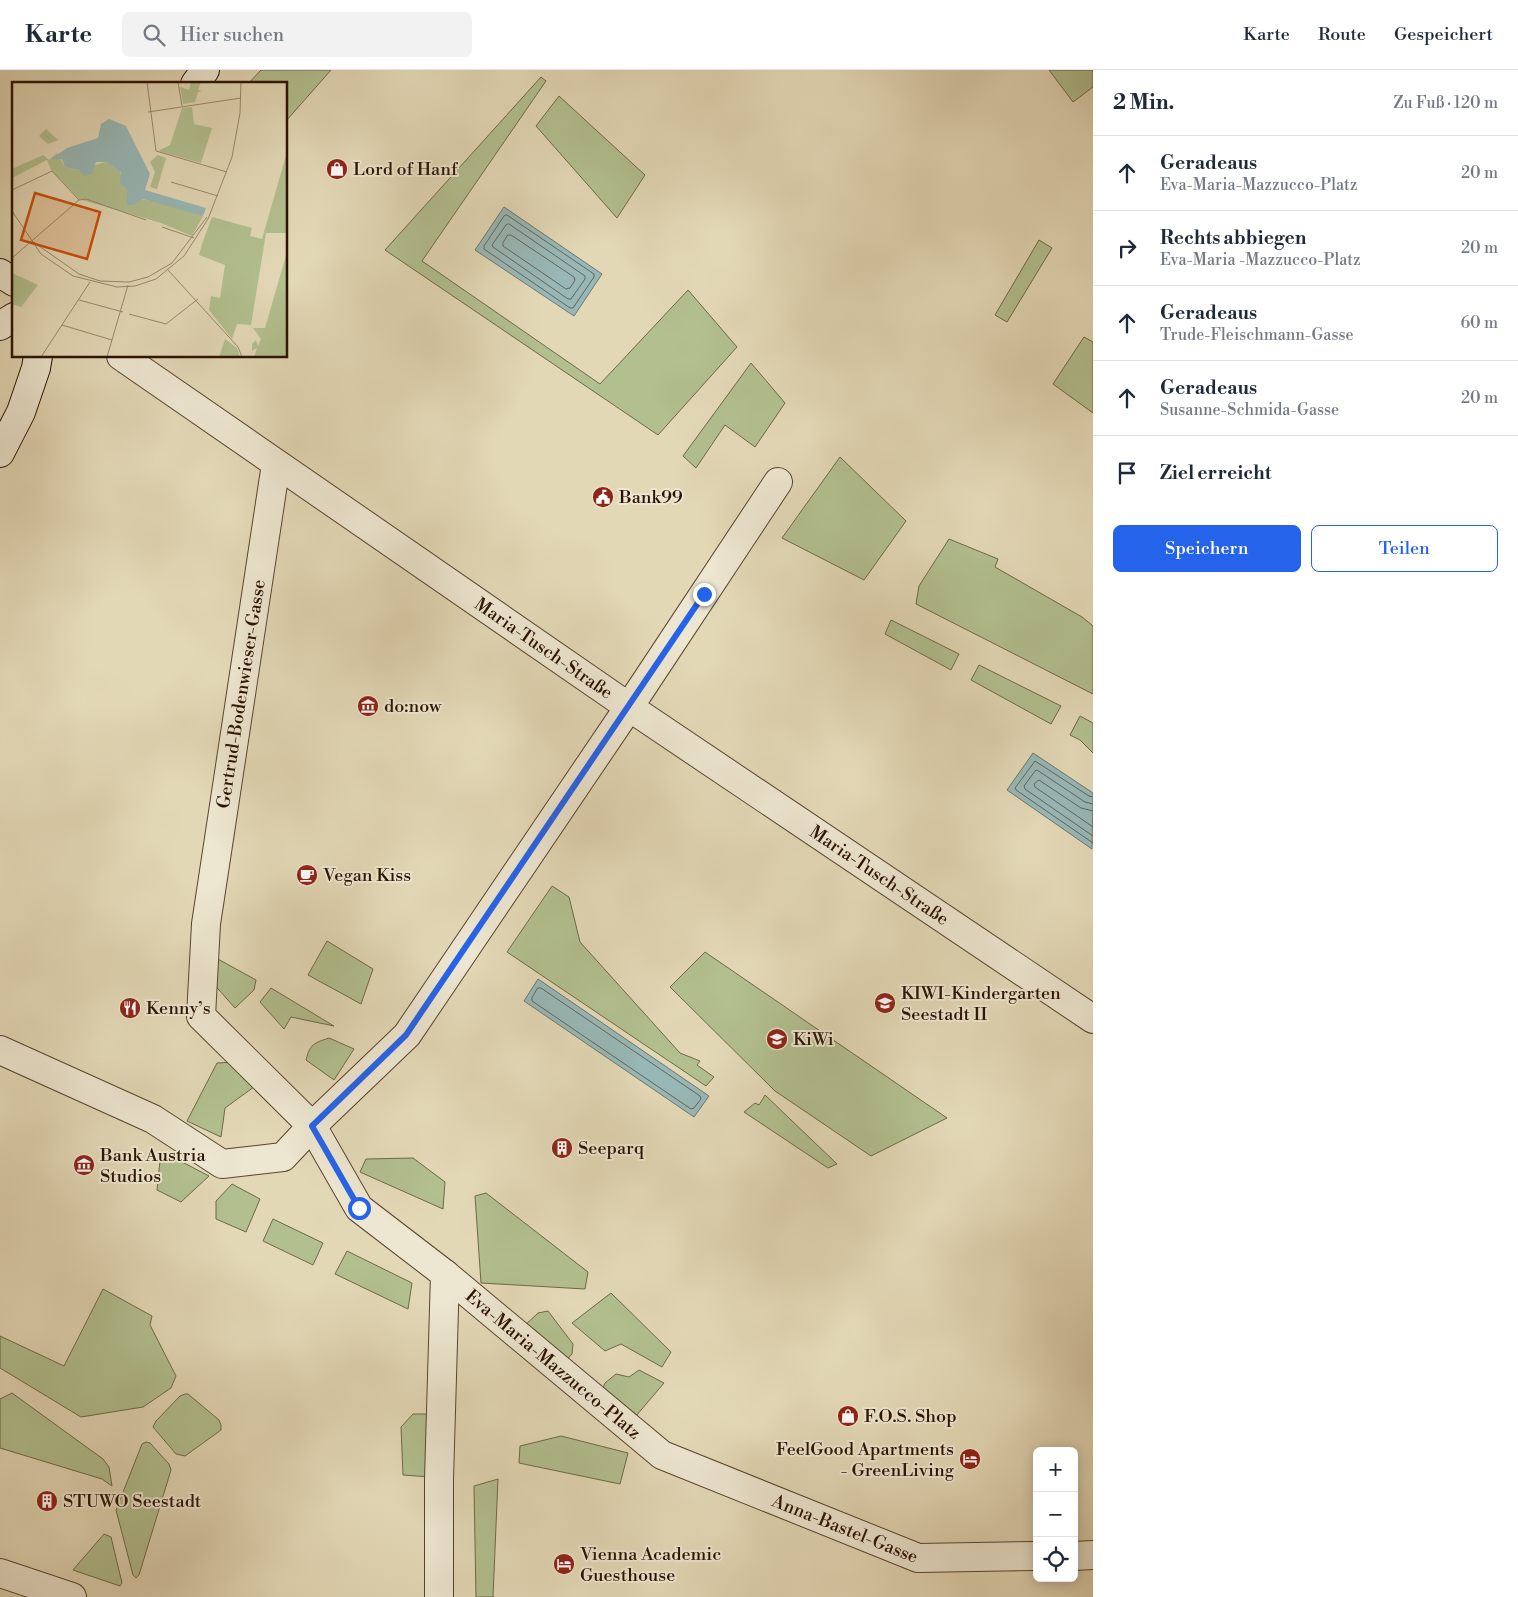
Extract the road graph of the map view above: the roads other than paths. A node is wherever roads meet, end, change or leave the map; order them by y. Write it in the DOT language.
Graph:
graph roads {
  1 [pos="205,70"];
  2 [pos="196,82"];
  3 [pos="0,273"];
  4 [pos="12,281"];
  5 [pos="12,318"];
  6 [pos="0,326"];
  7 [pos="38,358"];
  8 [pos="125,358"];
  9 [pos="0,453"];
  10 [pos="276,464"];
  11 [pos="778,482"];
  12 [pos="629,708"];
  13 [pos="206,924"];
  14 [pos="1093,1019"];
  15 [pos="0,1050"];
  16 [pos="312,1126"];
  17 [pos="445,1274"];
  18 [pos="662,1455"];
  19 [pos="1093,1555"];
  20 [pos="1033,1556"];
  21 [pos="1078,1556"];
  22 [pos="0,1573"];
  23 [pos="72,1597"];
  24 [pos="439,1597"];
  1 -- 2 [label="street"];
  3 -- 4 [label="street"];
  5 -- 6 [label="street"];
  7 -- 9 [label="street"];
  8 -- 10 [label="street, Maria-Tusch-Straße"];
  10 -- 12 [label="street, Maria-Tusch-Straße"];
  10 -- 13 [label="street, Gertrud-Bodenwieser-Gasse"];
  11 -- 12 [label="street"];
  12 -- 14 [label="street, Maria-Tusch-Straße"];
  12 -- 16 [label="street"];
  13 -- 16 [label="street, Eva-Maria-Mazzucco-Platz"];
  15 -- 16 [label="street"];
  16 -- 17 [label="street, Eva-Maria-Mazzucco-Platz"];
  17 -- 18 [label="street, Eva-Maria-Mazzucco-Platz"];
  17 -- 24 [label="street, Eva-Maria-Mazzucco-Platz"];
  18 -- 20 [label="street, Anna-Bastel-Gasse"];
  19 -- 21 [label="street"];
  22 -- 23 [label="street"];
}
